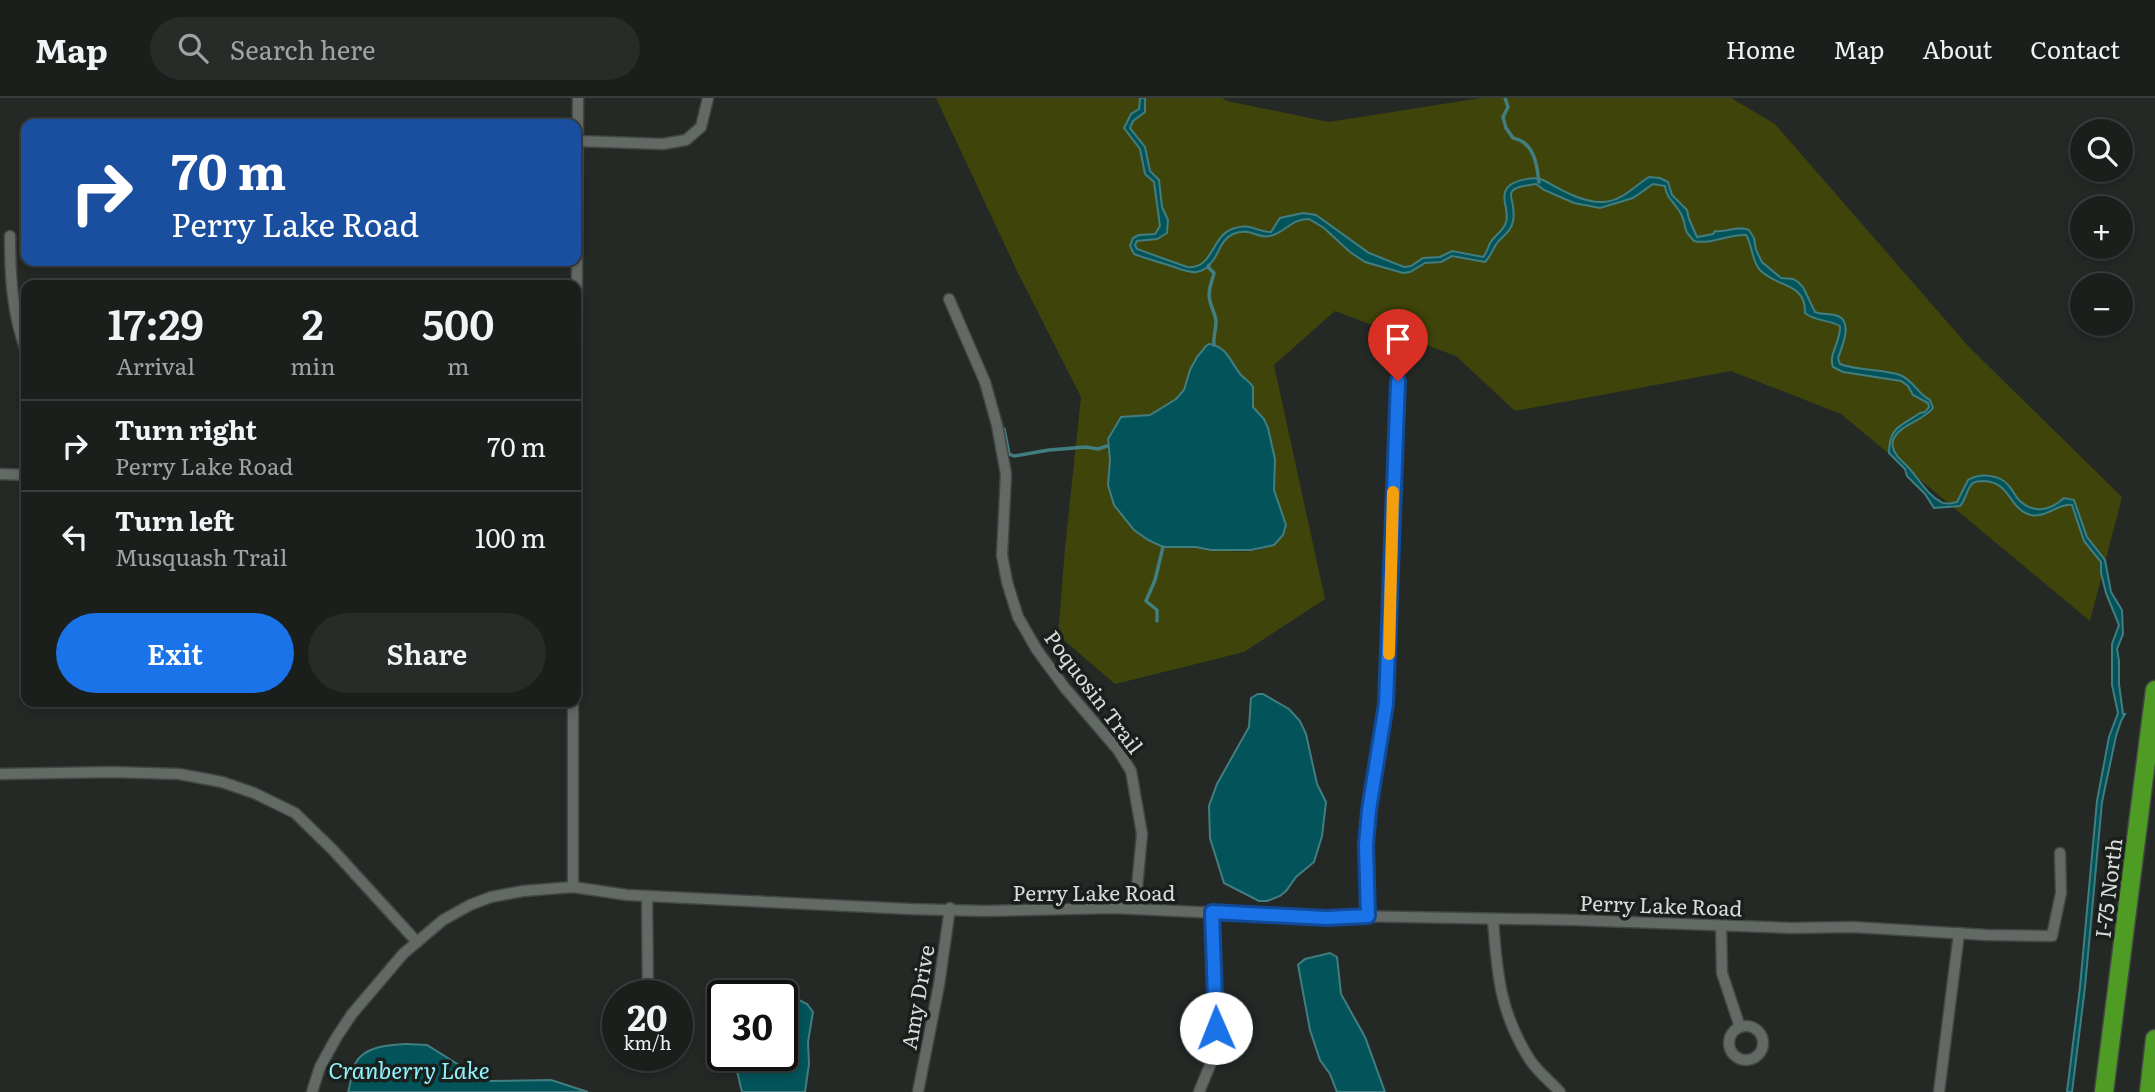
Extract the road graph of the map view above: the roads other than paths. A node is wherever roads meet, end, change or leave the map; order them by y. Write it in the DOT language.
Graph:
graph roads {
  1 [pos="578,98"];
  2 [pos="708,98"];
  3 [pos="578,119"];
  4 [pos="581,141"];
  5 [pos="10,236"];
  6 [pos="949,299"];
  7 [pos="21,335"];
  8 [pos="1398,381"];
  9 [pos="0,474"];
  10 [pos="21,475"];
  11 [pos="2155,690"];
  12 [pos="573,707"];
  13 [pos="0,774"];
  14 [pos="2060,853"];
  15 [pos="573,887"];
  16 [pos="647,896"];
  17 [pos="950,908"];
  18 [pos="1135,909"];
  19 [pos="1212,912"];
  20 [pos="1368,916"];
  21 [pos="1493,920"];
  22 [pos="1721,926"];
  23 [pos="1959,933"];
  24 [pos="417,942"];
  25 [pos="648,980"];
  26 [pos="1740,1027"];
  27 [pos="2155,1040"];
  28 [pos="312,1092"];
  29 [pos="918,1092"];
  30 [pos="1199,1092"];
  31 [pos="1560,1092"];
  32 [pos="1939,1092"];
  33 [pos="2104,1092"];
  34 [pos="2149,1092"];
  1 -- 3 [label="street"];
  2 -- 4 [label="street"];
  5 -- 7 [label="street"];
  6 -- 18 [label="street, Poquosin Trail"];
  8 -- 20 [label="street"];
  9 -- 10 [label="street"];
  11 -- 33 [label="highway, I-75 North"];
  12 -- 15 [label="street"];
  13 -- 24 [label="street"];
  14 -- 23 [label="street, Perry Lake Road"];
  15 -- 16 [label="street, Perry Lake Road"];
  15 -- 24 [label="street, Perry Lake Road"];
  16 -- 17 [label="street, Perry Lake Road"];
  16 -- 25 [label="street"];
  17 -- 18 [label="street, Perry Lake Road"];
  17 -- 29 [label="street, Amy Drive"];
  18 -- 19 [label="street, Perry Lake Road"];
  19 -- 20 [label="street, Perry Lake Road"];
  19 -- 30 [label="street"];
  20 -- 21 [label="street, Perry Lake Road"];
  21 -- 22 [label="street, Perry Lake Road"];
  21 -- 31 [label="street"];
  22 -- 23 [label="street, Perry Lake Road"];
  22 -- 26 [label="street"];
  23 -- 32 [label="street"];
  24 -- 28 [label="street, Perry Lake Road"];
  27 -- 34 [label="highway"];
}
